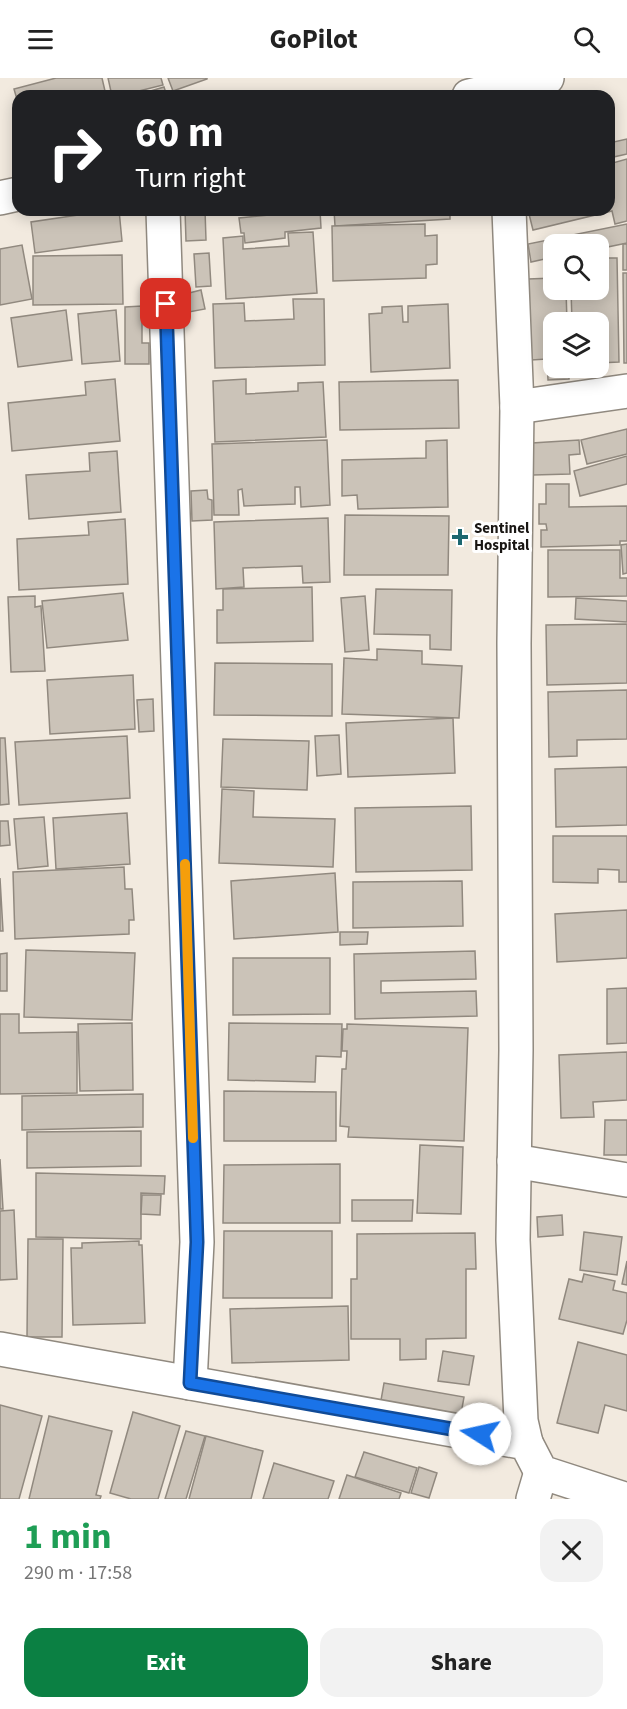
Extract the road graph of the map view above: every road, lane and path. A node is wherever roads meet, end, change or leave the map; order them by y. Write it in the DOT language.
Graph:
graph roads {
  1 [pos="547,78"];
  2 [pos="510,90"];
  3 [pos="164,216"];
  4 [pos="509,216"];
  5 [pos="627,391"];
  6 [pos="517,407"];
  7 [pos="514,1161"];
  8 [pos="627,1180"];
  9 [pos="0,1349"];
  10 [pos="190,1383"];
  11 [pos="526,1443"];
  12 [pos="537,1485"];
  13 [pos="624,1499"];
  1 -- 2 [label="street"];
  3 -- 10 [label="street"];
  4 -- 6 [label="street"];
  5 -- 6 [label="street"];
  6 -- 7 [label="street"];
  7 -- 8 [label="street"];
  7 -- 11 [label="street"];
  9 -- 10 [label="street"];
  10 -- 11 [label="street"];
  11 -- 12 [label="street"];
  12 -- 13 [label="street"];
}
